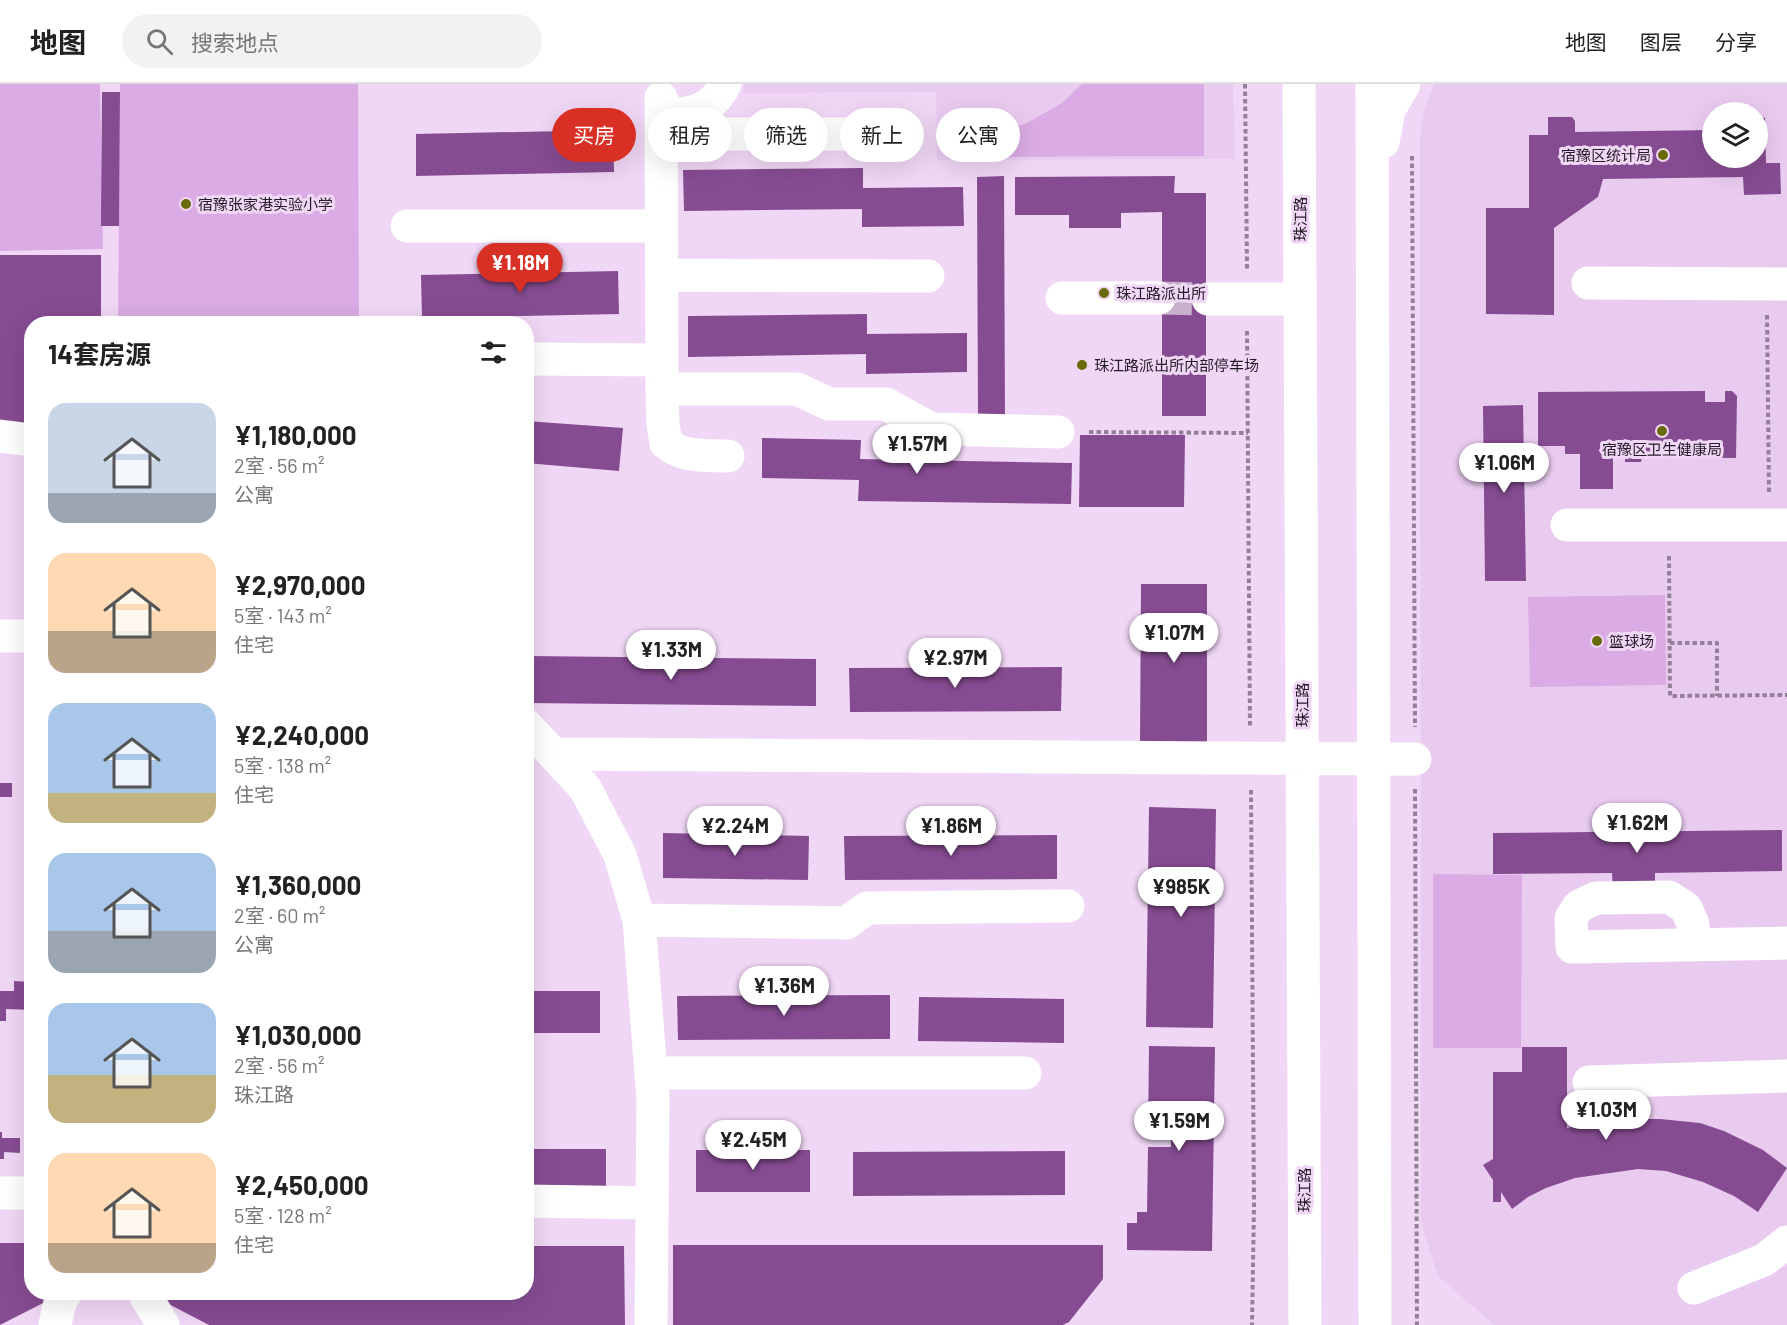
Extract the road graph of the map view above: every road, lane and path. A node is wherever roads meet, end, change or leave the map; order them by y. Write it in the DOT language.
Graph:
graph roads {
  1 [pos="725,84"];
  2 [pos="1245,84"];
  3 [pos="1299,84"];
  4 [pos="1372,84"];
  5 [pos="1404,84"];
  6 [pos="661,91"];
  7 [pos="661,108"];
  8 [pos="732,134"];
  9 [pos="840,134"];
  10 [pos="1412,149"];
  11 [pos="661,162"];
  12 [pos="1372,200"];
  13 [pos="407,226"];
  14 [pos="661,226"];
  15 [pos="662,275"];
  16 [pos="928,276"];
  17 [pos="1588,283"];
  18 [pos="1777,284"];
  19 [pos="1062,298"];
  20 [pos="1159,298"];
  21 [pos="1208,299"];
  22 [pos="1247,299"];
  23 [pos="1300,299"];
  24 [pos="534,360"];
  25 [pos="662,375"];
  26 [pos="1058,432"];
  27 [pos="1248,433"];
  28 [pos="0,436"];
  29 [pos="24,439"];
  30 [pos="728,456"];
  31 [pos="1567,525"];
  32 [pos="1668,525"];
  33 [pos="1778,525"];
  34 [pos="0,636"];
  35 [pos="24,636"];
  36 [pos="1670,643"];
  37 [pos="1787,695"];
  38 [pos="1717,696"];
  39 [pos="534,733"];
  40 [pos="555,754"];
  41 [pos="1251,759"];
  42 [pos="1302,759"];
  43 [pos="1415,759"];
  44 [pos="1374,760"];
  45 [pos="1068,906"];
  46 [pos="639,920"];
  47 [pos="1787,943"];
  48 [pos="1694,945"];
  49 [pos="651,1073"];
  50 [pos="1025,1073"];
  51 [pos="1787,1076"];
  52 [pos="1589,1082"];
  53 [pos="0,1193"];
  54 [pos="24,1193"];
  55 [pos="534,1201"];
  56 [pos="652,1203"];
  57 [pos="1787,1242"];
  58 [pos="1694,1288"];
  59 [pos="61,1300"];
  60 [pos="148,1300"];
  61 [pos="55,1325"];
  62 [pos="163,1325"];
  63 [pos="651,1325"];
  64 [pos="1251,1325"];
  65 [pos="1305,1325"];
  66 [pos="1375,1325"];
  67 [pos="1417,1325"];
  1 -- 6 [label="street"];
  2 -- 22 [label="path"];
  3 -- 23 [label="street, 珠江路"];
  4 -- 12 [label="street"];
  5 -- 12 [label="street"];
  6 -- 7 [label="street"];
  8 -- 9 [label="street"];
  10 -- 43 [label="path"];
  11 -- 14 [label="street"];
  12 -- 44 [label="street"];
  13 -- 14 [label="street"];
  14 -- 15 [label="street"];
  15 -- 16 [label="street"];
  15 -- 25 [label="street"];
  17 -- 18 [label="street"];
  18 -- 33 [label="path"];
  19 -- 20 [label="street"];
  21 -- 22 [label="street"];
  22 -- 23 [label="street"];
  22 -- 27 [label="path"];
  23 -- 42 [label="street, 珠江路"];
  24 -- 25 [label="street"];
  25 -- 26 [label="street"];
  25 -- 30 [label="street"];
  26 -- 27 [label="path"];
  27 -- 41 [label="path"];
  28 -- 29 [label="street"];
  31 -- 32 [label="street"];
  32 -- 33 [label="street"];
  32 -- 36 [label="path"];
  34 -- 35 [label="street"];
  36 -- 38 [label="path"];
  36 -- 38 [label="path"];
  37 -- 38 [label="path"];
  39 -- 40 [label="street"];
  40 -- 41 [label="street"];
  40 -- 46 [label="street"];
  41 -- 42 [label="street"];
  41 -- 64 [label="path"];
  42 -- 44 [label="street"];
  42 -- 65 [label="street, 珠江路"];
  43 -- 44 [label="street"];
  43 -- 67 [label="path"];
  44 -- 66 [label="street"];
  45 -- 46 [label="street"];
  46 -- 49 [label="street"];
  47 -- 48 [label="street"];
  49 -- 50 [label="street"];
  49 -- 56 [label="street"];
  51 -- 52 [label="street"];
  53 -- 54 [label="street"];
  55 -- 56 [label="street"];
  56 -- 63 [label="street"];
  57 -- 58 [label="street"];
  59 -- 61 [label="street"];
  60 -- 62 [label="street"];
}
